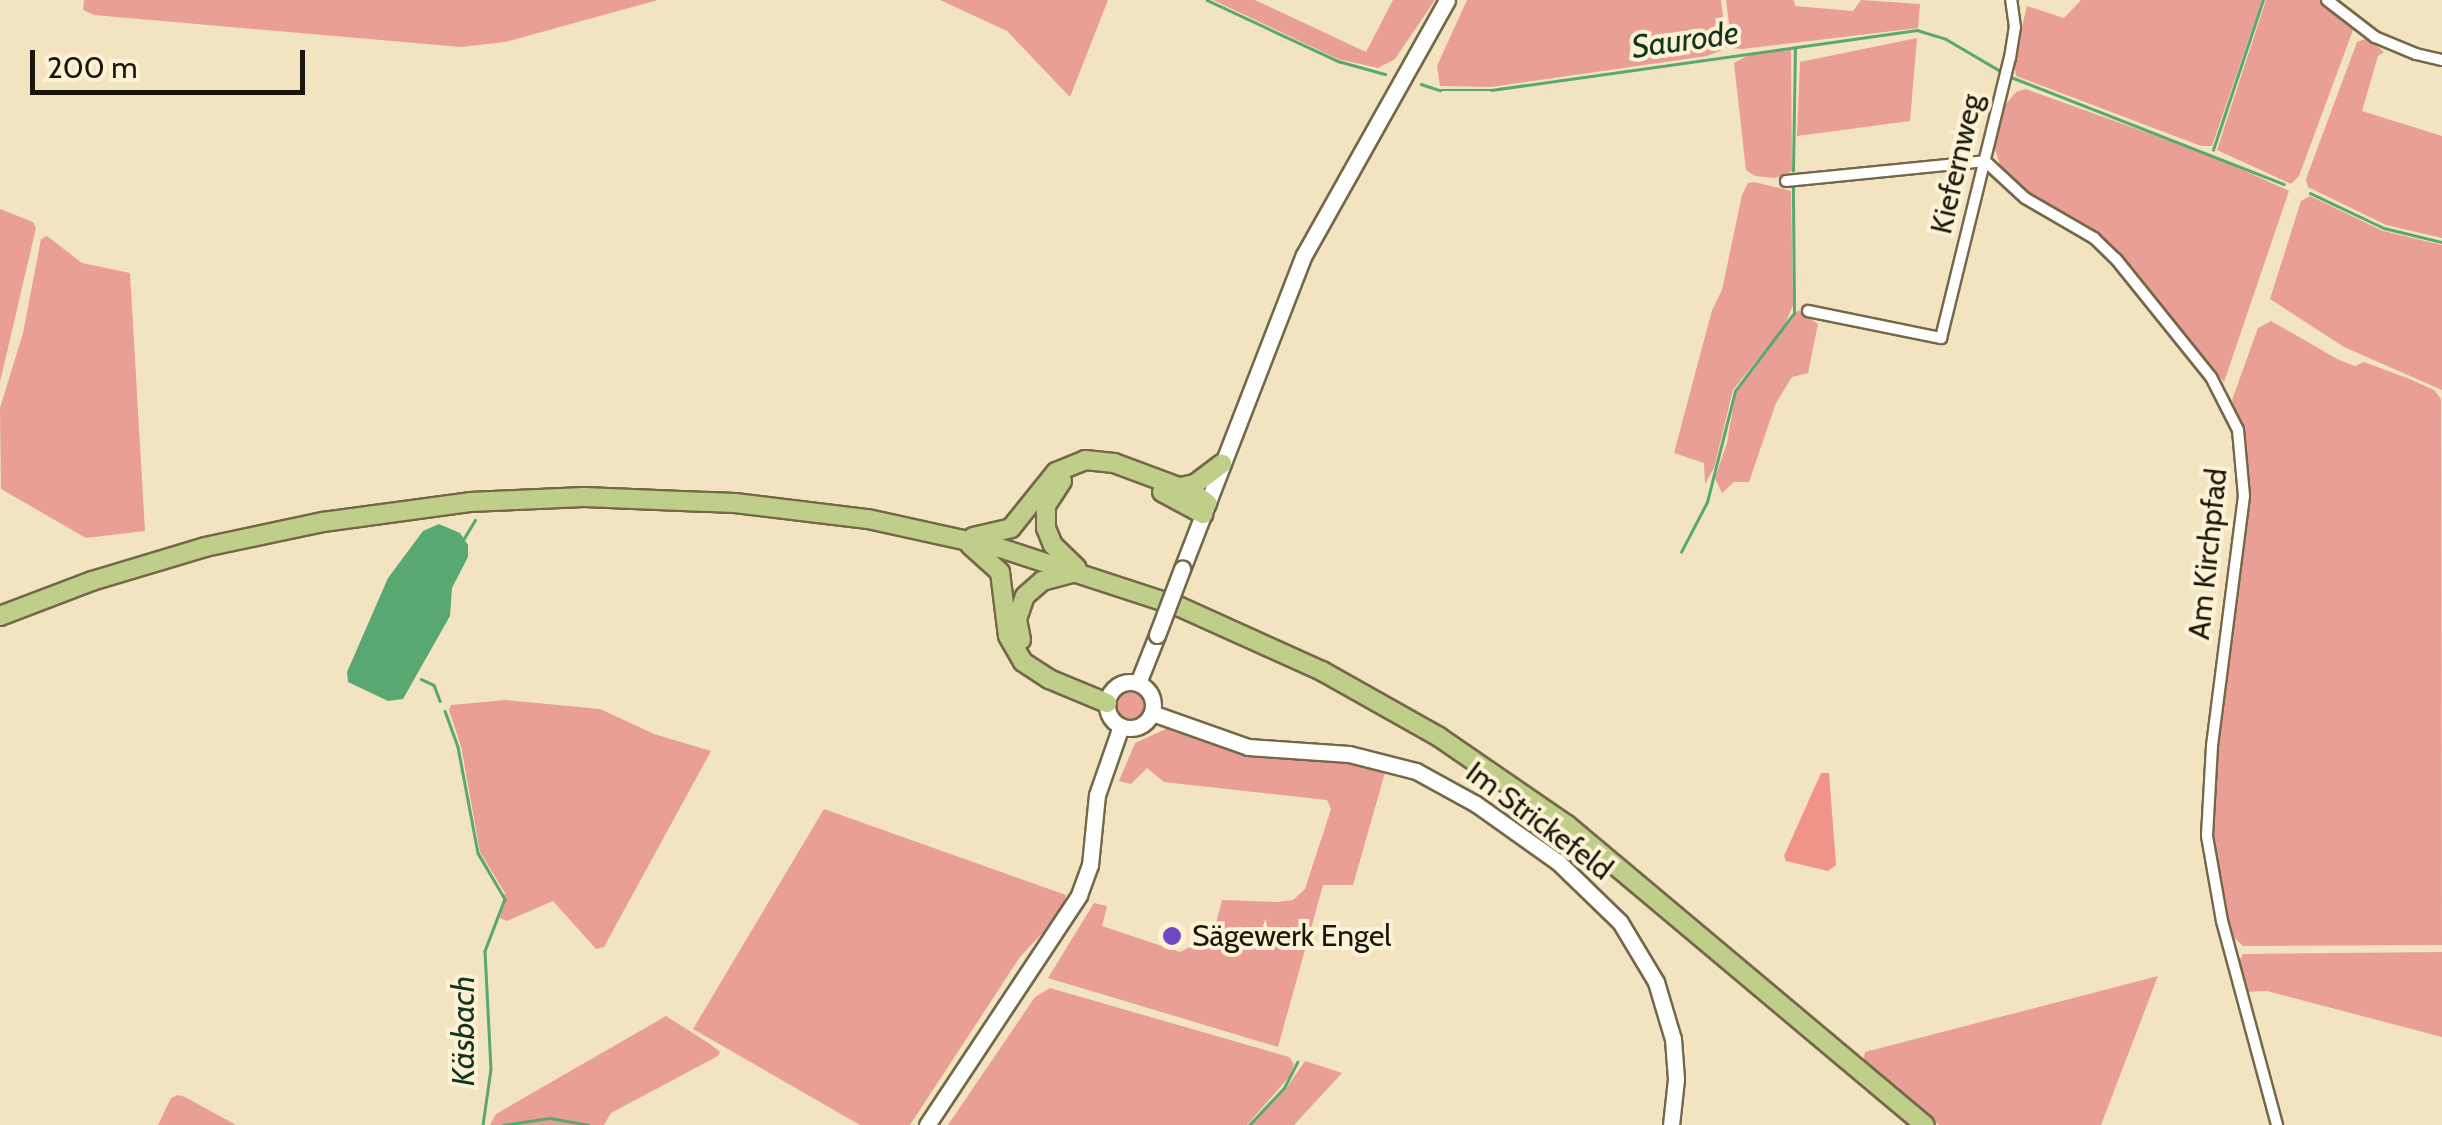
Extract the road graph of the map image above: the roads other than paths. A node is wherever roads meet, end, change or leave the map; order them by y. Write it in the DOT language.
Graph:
graph roads {
  1 [pos="1447,0"];
  2 [pos="2010,0"];
  3 [pos="2328,0"];
  4 [pos="2442,60"];
  5 [pos="1985,161"];
  6 [pos="1786,181"];
  7 [pos="1808,311"];
  8 [pos="1222,464"];
  9 [pos="1180,488"];
  10 [pos="1205,509"];
  11 [pos="962,538"];
  12 [pos="1082,572"];
  13 [pos="0,616"];
  14 [pos="1138,683"];
  15 [pos="1109,697"];
  16 [pos="1152,713"];
  17 [pos="1121,726"];
  18 [pos="927,1125"];
  19 [pos="1671,1125"];
  20 [pos="1925,1125"];
  21 [pos="2277,1125"];
  1 -- 8 [label="main road"];
  2 -- 5 [label="street, Kiefernweg"];
  3 -- 4 [label="street"];
  5 -- 6 [label="street"];
  5 -- 7 [label="street, Kiefernweg"];
  5 -- 21 [label="street, Am Kirchpfad"];
  8 -- 9 [label="main road"];
  8 -- 10 [label="main road"];
  9 -- 10 [label="main road"];
  9 -- 11 [label="main road"];
  10 -- 12 [label="main road"];
  10 -- 14 [label="main road, bridge"];
  11 -- 12 [label="main road"];
  11 -- 13 [label="main road"];
  11 -- 15 [label="main road"];
  12 -- 15 [label="main road"];
  12 -- 20 [label="main road"];
  14 -- 15 [label="main road"];
  14 -- 16 [label="main road"];
  15 -- 17 [label="main road"];
  16 -- 17 [label="main road"];
  16 -- 19 [label="main road, Im Strickefeld"];
  17 -- 18 [label="main road"];
}
